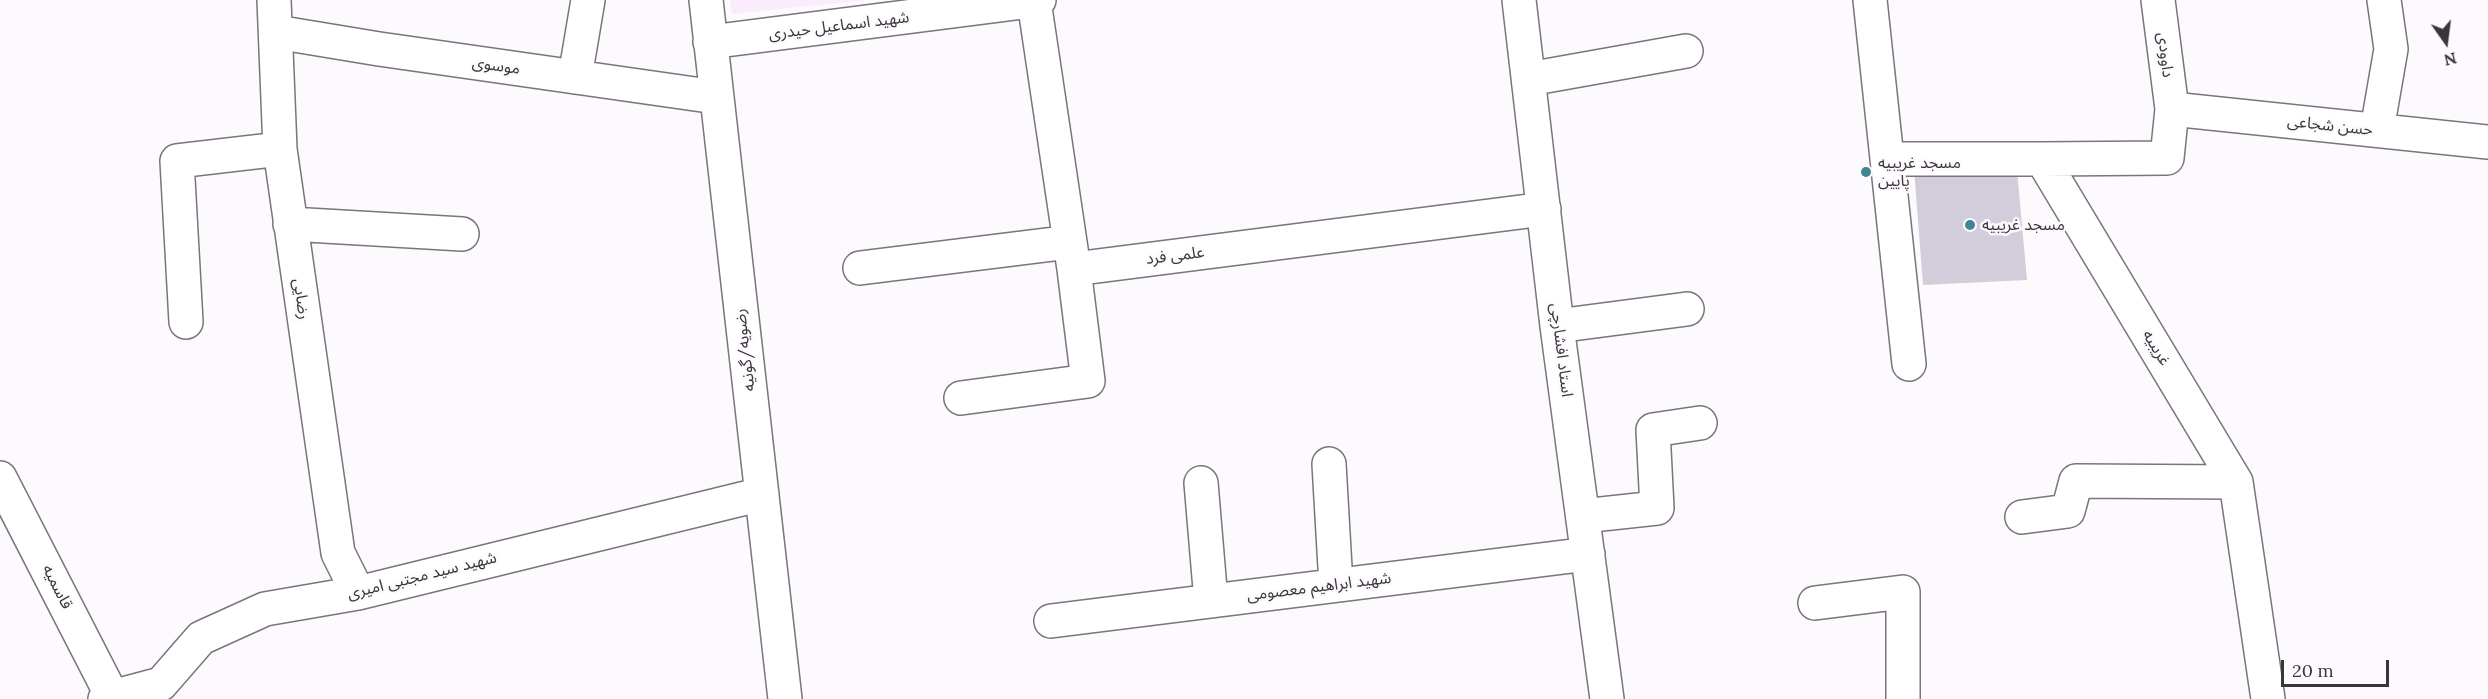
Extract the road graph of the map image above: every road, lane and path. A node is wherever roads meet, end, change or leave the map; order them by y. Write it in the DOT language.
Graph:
graph roads {
  1 [pos="588,0"];
  2 [pos="706,0"];
  3 [pos="1040,0"];
  4 [pos="1519,0"];
  5 [pos="1870,0"];
  6 [pos="2158,0"];
  7 [pos="2384,0"];
  8 [pos="1034,1"];
  9 [pos="275,16"];
  10 [pos="710,42"];
  11 [pos="1686,51"];
  12 [pos="575,77"];
  13 [pos="1529,79"];
  14 [pos="716,97"];
  15 [pos="2172,109"];
  16 [pos="2377,130"];
  17 [pos="2488,142"];
  18 [pos="280,149"];
  19 [pos="1887,159"];
  20 [pos="2042,159"];
  21 [pos="1544,209"];
  22 [pos="290,224"];
  23 [pos="462,234"];
  24 [pos="1072,255"];
  25 [pos="860,268"];
  26 [pos="1687,309"];
  27 [pos="186,322"];
  28 [pos="1557,326"];
  29 [pos="1909,364"];
  30 [pos="961,398"];
  31 [pos="1700,423"];
  32 [pos="1329,464"];
  33 [pos="0,478"];
  34 [pos="2236,482"];
  35 [pos="1201,483"];
  36 [pos="762,494"];
  37 [pos="1583,516"];
  38 [pos="2022,517"];
  39 [pos="1588,554"];
  40 [pos="1336,585"];
  41 [pos="358,593"];
  42 [pos="1211,600"];
  43 [pos="1815,603"];
  44 [pos="1051,621"];
  45 [pos="109,698"];
  46 [pos="785,699"];
  47 [pos="1608,699"];
  48 [pos="1903,699"];
  49 [pos="2268,699"];
  1 -- 12 [label="street"];
  2 -- 10 [label="street, رضویه/گونیه"];
  3 -- 8 [label="street, شهید اسماعیل حیدری"];
  4 -- 13 [label="street, استاد افشارچی"];
  5 -- 19 [label="street"];
  6 -- 15 [label="street, داوودی"];
  7 -- 16 [label="street"];
  8 -- 10 [label="street, شهید اسماعیل حیدری"];
  8 -- 24 [label="street"];
  9 -- 12 [label="street, موسوی"];
  9 -- 18 [label="street, رضایی"];
  10 -- 14 [label="street, رضویه/گونیه"];
  11 -- 13 [label="street"];
  12 -- 14 [label="street, موسوی"];
  13 -- 21 [label="street, استاد افشارچی"];
  14 -- 36 [label="street, رضویه/گونیه"];
  15 -- 16 [label="street, حسن شجاعی"];
  15 -- 20 [label="street, داوودی"];
  16 -- 17 [label="street, حسن شجاعی"];
  18 -- 22 [label="street, رضایی"];
  18 -- 27 [label="street"];
  19 -- 20 [label="street"];
  19 -- 29 [label="street"];
  20 -- 34 [label="street, غریبیه"];
  21 -- 24 [label="street, علمی فرد"];
  21 -- 28 [label="street, استاد افشارچی"];
  22 -- 23 [label="street"];
  22 -- 41 [label="street, رضایی"];
  24 -- 25 [label="street, علمی فرد"];
  24 -- 30 [label="street"];
  26 -- 28 [label="street"];
  28 -- 37 [label="street, استاد افشارچی"];
  31 -- 37 [label="street"];
  32 -- 40 [label="street"];
  33 -- 45 [label="street, قاسمیه"];
  34 -- 38 [label="street"];
  34 -- 49 [label="street, غریبیه"];
  35 -- 42 [label="street"];
  36 -- 41 [label="street, شهید سید مجتبی امیری"];
  36 -- 46 [label="street, رضویه/گونیه"];
  37 -- 39 [label="street, استاد افشارچی"];
  39 -- 40 [label="street, شهید ابراهیم معصومی"];
  39 -- 47 [label="street, استاد افشارچی"];
  40 -- 42 [label="street, شهید ابراهیم معصومی"];
  41 -- 45 [label="street, شهید سید مجتبی امیری"];
  42 -- 44 [label="street, شهید ابراهیم معصومی"];
  43 -- 48 [label="street"];
}
